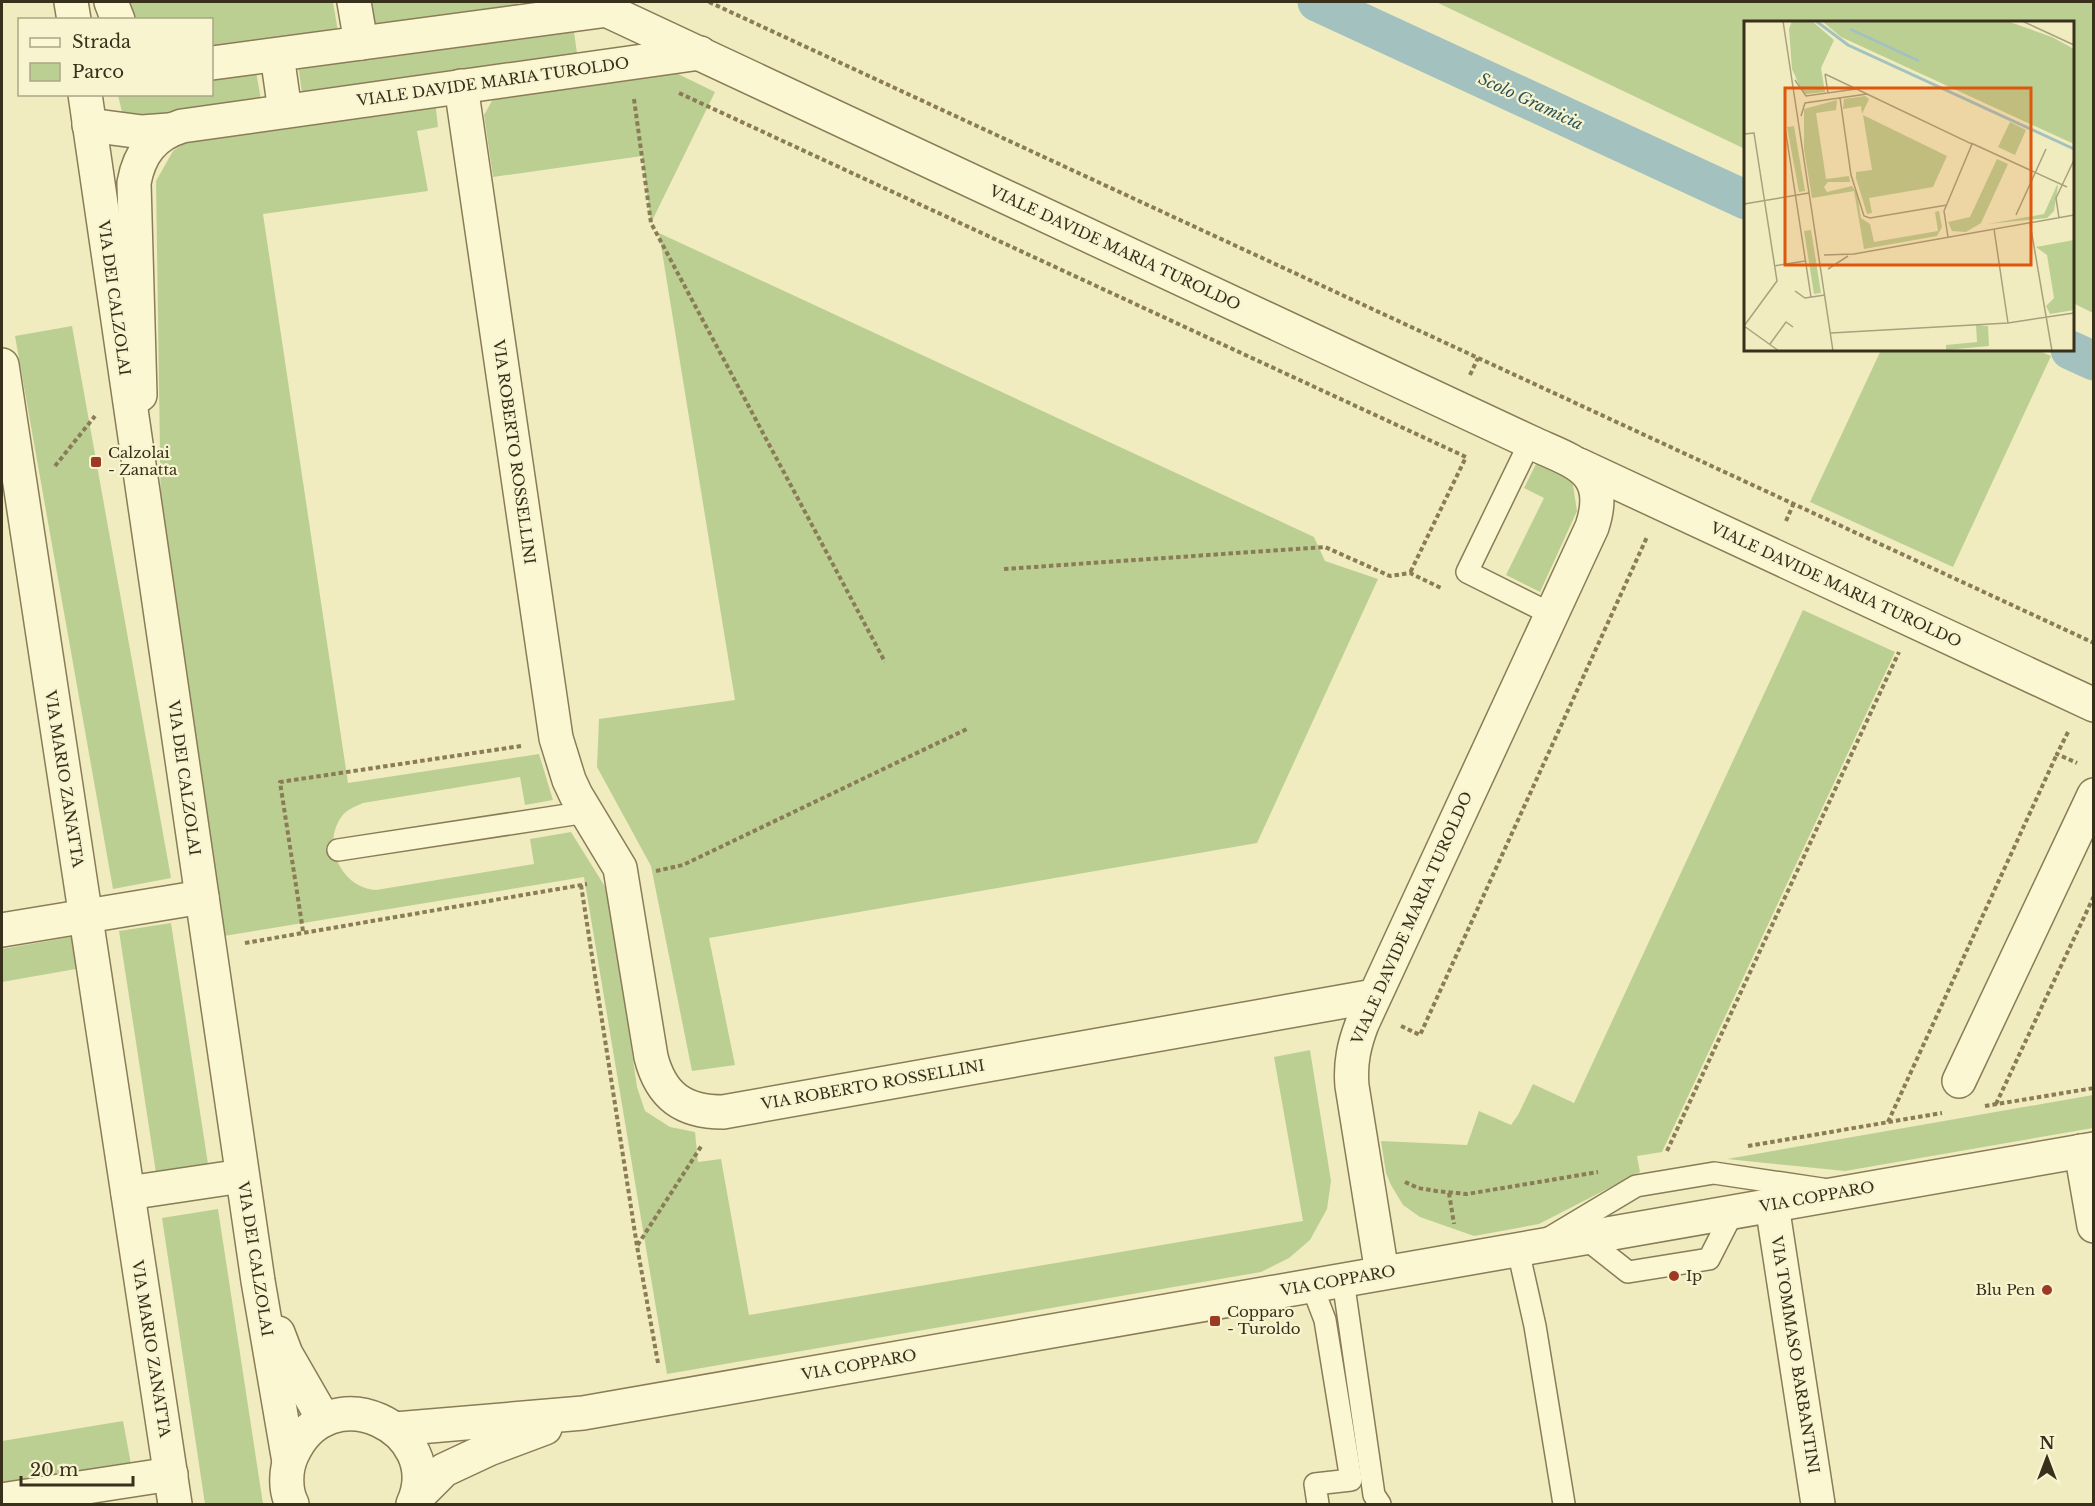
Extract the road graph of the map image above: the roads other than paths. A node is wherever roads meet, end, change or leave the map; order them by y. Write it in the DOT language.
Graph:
graph roads {
  1 [pos="71,2"];
  2 [pos="111,2"];
  3 [pos="354,2"];
  4 [pos="599,6"];
  5 [pos="74,18"];
  6 [pos="117,18"];
  7 [pos="361,44"];
  8 [pos="700,54"];
  9 [pos="277,55"];
  10 [pos="213,63"];
  11 [pos="461,86"];
  12 [pos="87,110"];
  13 [pos="285,111"];
  14 [pos="169,130"];
  15 [pos="2,365"];
  16 [pos="1530,442"];
  17 [pos="1578,464"];
  18 [pos="144,501"];
  19 [pos="1551,614"];
  20 [pos="2094,705"];
  21 [pos="2089,781"];
  22 [pos="587,812"];
  23 [pos="338,850"];
  24 [pos="202,897"];
  25 [pos="85,915"];
  26 [pos="2,930"];
  27 [pos="1383,1009"];
  28 [pos="1962,1100"];
  29 [pos="2087,1150"];
  30 [pos="243,1176"];
  31 [pos="128,1192"];
  32 [pos="1846,1192"];
  33 [pos="1772,1205"];
  34 [pos="2094,1226"];
  35 [pos="1525,1249"];
  36 [pos="1383,1273"];
  37 [pos="258,1281"];
  38 [pos="1328,1283"];
  39 [pos="583,1413"];
  40 [pos="324,1420"];
  41 [pos="395,1429"];
  42 [pos="289,1462"];
  43 [pos="173,1489"];
  44 [pos="2,1500"];
  45 [pos="415,1501"];
  46 [pos="292,1504"];
  47 [pos="1318,1504"];
  48 [pos="1380,1504"];
  49 [pos="1564,1504"];
  50 [pos="1818,1504"];
  1 -- 5 [label="street"];
  2 -- 6 [label="street"];
  3 -- 7 [label="street"];
  4 -- 7 [label="street, VIALE DAVIDE MARIA TUROLDO"];
  4 -- 8 [label="street, VIALE DAVIDE MARIA TUROLDO"];
  7 -- 9 [label="street, VIALE DAVIDE MARIA TUROLDO"];
  8 -- 11 [label="street, VIALE DAVIDE MARIA TUROLDO"];
  8 -- 16 [label="street, VIALE DAVIDE MARIA TUROLDO"];
  9 -- 10 [label="street, VIALE DAVIDE MARIA TUROLDO"];
  9 -- 13 [label="street"];
  11 -- 13 [label="street, VIALE DAVIDE MARIA TUROLDO"];
  11 -- 22 [label="street, VIA ROBERTO ROSSELLINI"];
  12 -- 14 [label="street, VIALE DAVIDE MARIA TUROLDO"];
  12 -- 18 [label="street, VIA DEI CALZOLAI"];
  13 -- 14 [label="street, VIALE DAVIDE MARIA TUROLDO"];
  14 -- 18 [label="street, VIALE DAVIDE MARIA TUROLDO"];
  15 -- 25 [label="street, VIA MARIO ZANATTA"];
  16 -- 17 [label="street, VIALE DAVIDE MARIA TUROLDO"];
  16 -- 19 [label="lane"];
  17 -- 19 [label="street, VIALE DAVIDE MARIA TUROLDO"];
  17 -- 20 [label="street, VIALE DAVIDE MARIA TUROLDO"];
  18 -- 24 [label="street, VIA DEI CALZOLAI"];
  19 -- 27 [label="street, VIALE DAVIDE MARIA TUROLDO"];
  21 -- 28 [label="street"];
  22 -- 23 [label="lane"];
  22 -- 27 [label="street, VIA ROBERTO ROSSELLINI"];
  24 -- 25 [label="street"];
  24 -- 30 [label="street, VIA DEI CALZOLAI"];
  25 -- 26 [label="street"];
  25 -- 31 [label="street, VIA MARIO ZANATTA"];
  27 -- 36 [label="street, VIALE DAVIDE MARIA TUROLDO"];
  29 -- 32 [label="street, VIA COPPARO"];
  29 -- 34 [label="street"];
  30 -- 31 [label="street"];
  30 -- 37 [label="street, VIA DEI CALZOLAI"];
  31 -- 43 [label="street, VIA MARIO ZANATTA"];
  32 -- 33 [label="street, VIA COPPARO"];
  32 -- 35 [label="lane"];
  33 -- 35 [label="street, VIA COPPARO"];
  33 -- 50 [label="street, VIA TOMMASO BARBANTINI"];
  35 -- 36 [label="street, VIA COPPARO"];
  35 -- 49 [label="lane"];
  36 -- 38 [label="street, VIA COPPARO"];
  37 -- 40 [label="street, VIA DEI CALZOLAI"];
  37 -- 42 [label="street, VIA DEI CALZOLAI"];
  38 -- 39 [label="street, VIA COPPARO"];
  38 -- 47 [label="lane"];
  38 -- 48 [label="lane"];
  39 -- 41 [label="street, VIA COPPARO"];
  39 -- 45 [label="street, VIA COPPARO"];
  40 -- 41 [label="street"];
  40 -- 42 [label="street"];
  41 -- 45 [label="street"];
  42 -- 46 [label="street, VIA DEI CALZOLAI"];
  43 -- 44 [label="street"];
}
